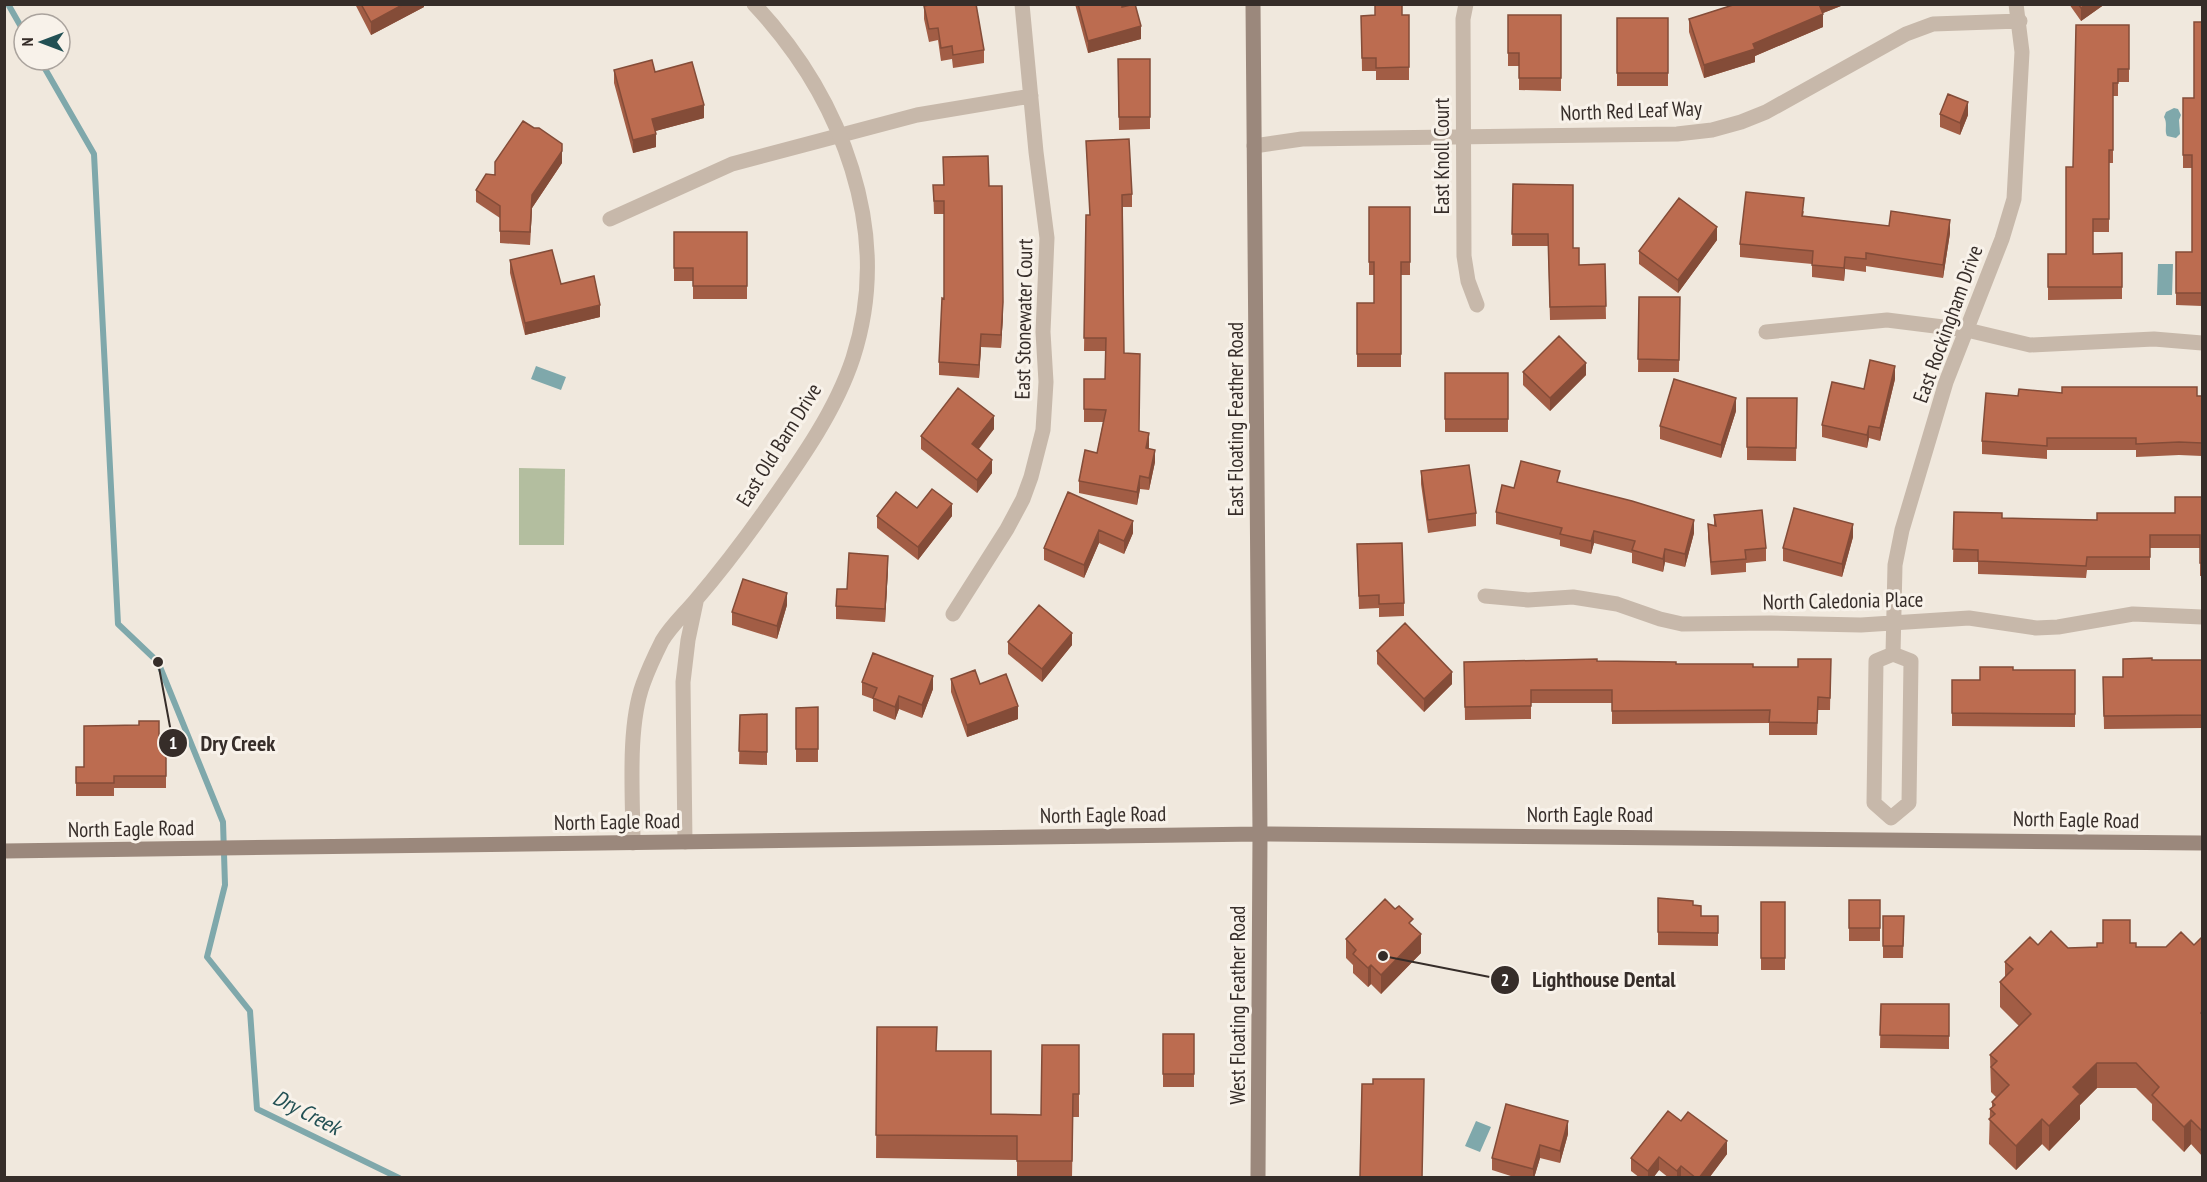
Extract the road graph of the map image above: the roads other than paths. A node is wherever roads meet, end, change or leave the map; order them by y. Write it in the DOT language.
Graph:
graph roads {
  1 [pos="754,4"];
  2 [pos="1022,4"];
  3 [pos="1253,4"];
  4 [pos="1466,4"];
  5 [pos="2016,4"];
  6 [pos="2020,21"];
  7 [pos="1031,96"];
  8 [pos="841,135"];
  9 [pos="1463,138"];
  10 [pos="1254,146"];
  11 [pos="610,219"];
  12 [pos="1477,306"];
  13 [pos="1967,330"];
  14 [pos="1767,332"];
  15 [pos="2202,344"];
  16 [pos="1485,596"];
  17 [pos="697,599"];
  18 [pos="953,614"];
  19 [pos="2202,617"];
  20 [pos="1893,624"];
  21 [pos="1893,654"];
  22 [pos="1891,818"];
  23 [pos="1260,834"];
  24 [pos="1891,839"];
  25 [pos="685,842"];
  26 [pos="633,843"];
  27 [pos="2202,843"];
  28 [pos="4,851"];
  29 [pos="1258,1178"];
  1 -- 8 [label="street, East Old Barn Drive"];
  2 -- 7 [label="street, East Stonewater Court"];
  3 -- 10 [label="main road, East Floating Feather Road"];
  4 -- 9 [label="street, East Knoll Court"];
  5 -- 6 [label="street, East Rockingham Drive"];
  6 -- 9 [label="street, North Red Leaf Way"];
  6 -- 13 [label="street, East Rockingham Drive"];
  7 -- 8 [label="street"];
  7 -- 18 [label="street, East Stonewater Court"];
  8 -- 11 [label="street"];
  8 -- 17 [label="street, East Old Barn Drive"];
  9 -- 10 [label="street, North Red Leaf Way"];
  9 -- 12 [label="street, East Knoll Court"];
  10 -- 23 [label="main road, East Floating Feather Road"];
  13 -- 14 [label="street"];
  13 -- 15 [label="street"];
  13 -- 20 [label="street, East Rockingham Drive"];
  16 -- 20 [label="street, North Caledonia Place"];
  17 -- 25 [label="street, East Old Barn Drive"];
  17 -- 26 [label="street, East Old Barn Drive"];
  19 -- 20 [label="street, North Caledonia Place"];
  20 -- 21 [label="street, East Rockingham Drive"];
  21 -- 22 [label="street"];
  21 -- 22 [label="street"];
  22 -- 24 [label="street"];
  23 -- 24 [label="main road, North Eagle Road"];
  23 -- 25 [label="main road, North Eagle Road"];
  23 -- 29 [label="main road, West Floating Feather Road"];
  24 -- 27 [label="main road, North Eagle Road"];
  25 -- 26 [label="main road, North Eagle Road"];
  26 -- 28 [label="main road, North Eagle Road"];
}
